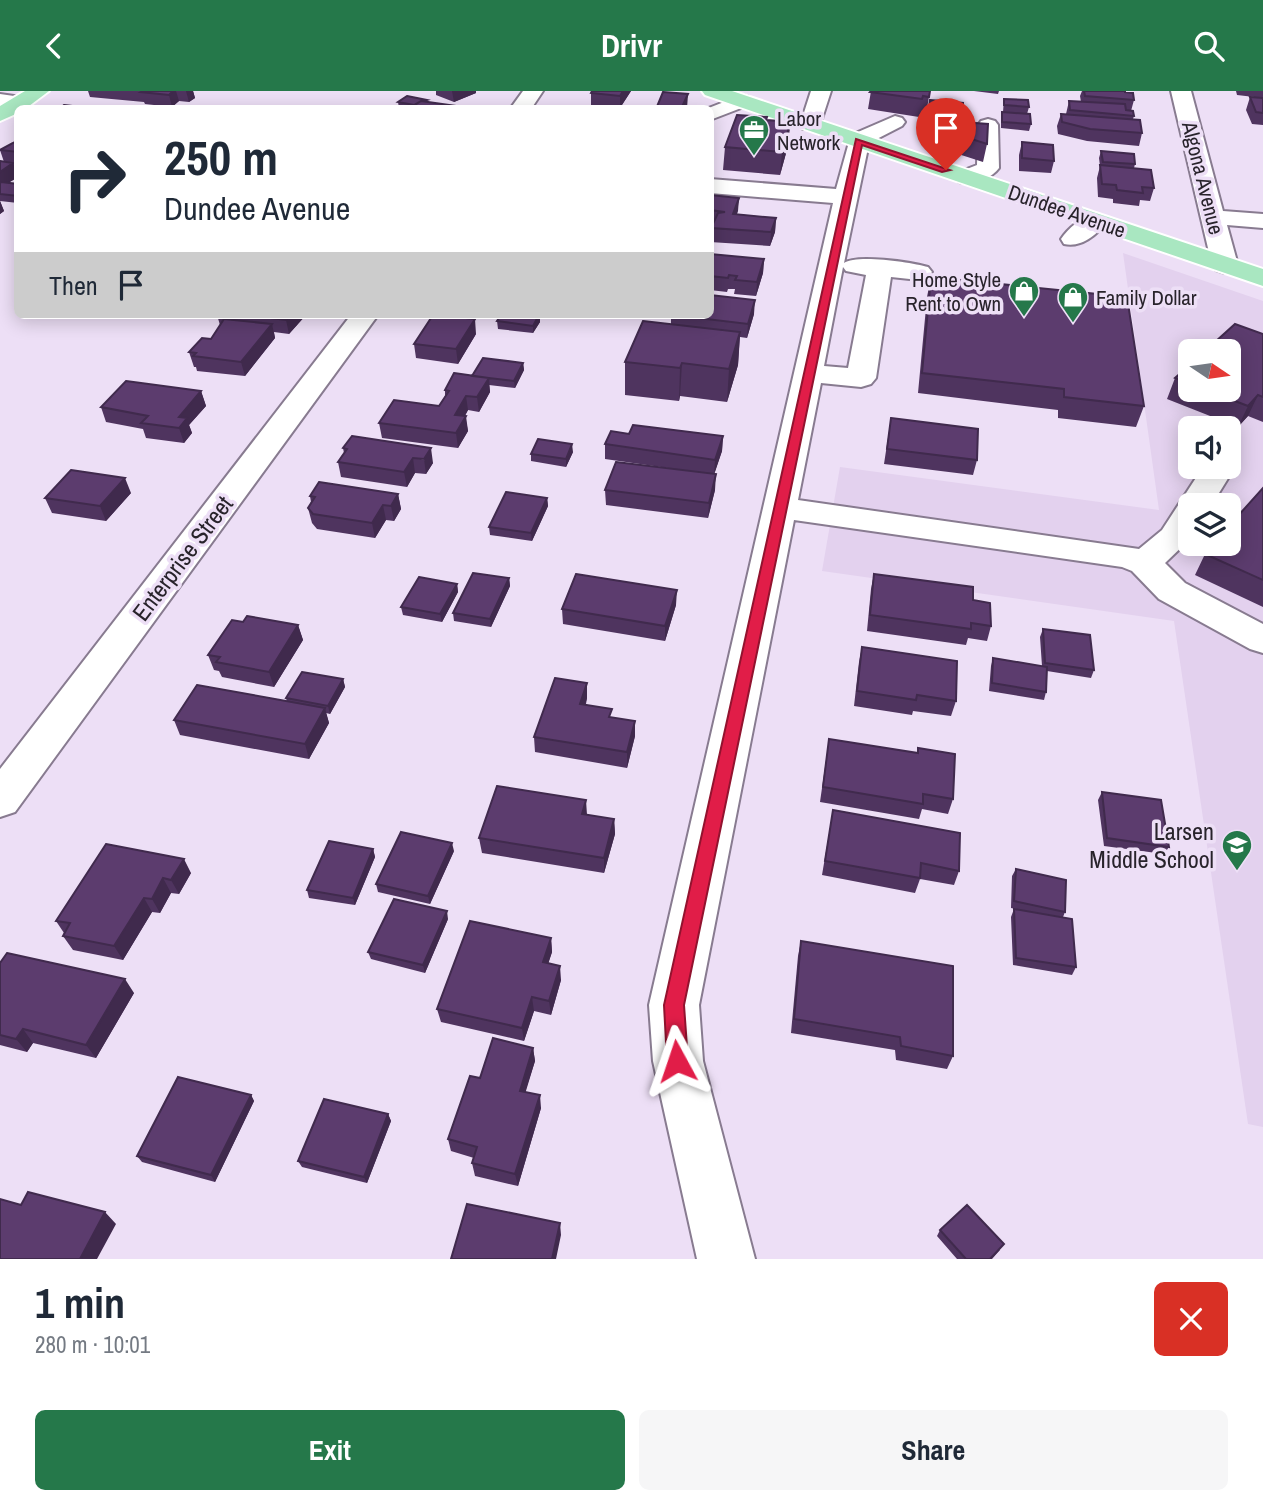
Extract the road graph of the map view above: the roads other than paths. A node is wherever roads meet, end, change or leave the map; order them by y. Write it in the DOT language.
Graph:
graph roads {
  1 [pos="39,91"];
  2 [pos="712,91"];
  3 [pos="821,91"];
  4 [pos="1181,91"];
  5 [pos="0,100"];
  6 [pos="742,101"];
  7 [pos="21,102"];
  8 [pos="16,105"];
  9 [pos="714,112"];
  10 [pos="895,122"];
  11 [pos="810,125"];
  12 [pos="988,125"];
  13 [pos="859,141"];
  14 [pos="967,177"];
  15 [pos="714,186"];
  16 [pos="846,197"];
  17 [pos="1214,217"];
  18 [pos="1095,221"];
  19 [pos="1263,221"];
  20 [pos="1073,239"];
  21 [pos="832,264"];
  22 [pos="1225,265"];
  23 [pos="880,268"];
  24 [pos="919,272"];
  25 [pos="1263,278"];
  26 [pos="362,319"];
  27 [pos="809,373"];
  28 [pos="781,508"];
  29 [pos="1178,531"];
  30 [pos="1144,563"];
  31 [pos="1263,640"];
  32 [pos="0,800"];
  33 [pos="726,1259"];
  1 -- 7 [label="main road"];
  2 -- 6 [label="main road, Dundee Avenue"];
  3 -- 11 [label="street"];
  4 -- 17 [label="street, Algona Avenue"];
  5 -- 7 [label="street"];
  6 -- 9 [label="street"];
  6 -- 11 [label="main road, Dundee Avenue"];
  7 -- 8 [label="main road"];
  10 -- 13 [label="street"];
  11 -- 13 [label="main road, Dundee Avenue"];
  12 -- 14 [label="street"];
  13 -- 14 [label="main road, Dundee Avenue"];
  13 -- 16 [label="street"];
  14 -- 18 [label="main road, Dundee Avenue"];
  15 -- 16 [label="street"];
  16 -- 21 [label="street"];
  17 -- 19 [label="street"];
  17 -- 22 [label="street, Algona Avenue"];
  18 -- 20 [label="street"];
  18 -- 22 [label="main road, Dundee Avenue"];
  21 -- 23 [label="street"];
  21 -- 27 [label="street"];
  22 -- 25 [label="main road, Dundee Avenue"];
  23 -- 24 [label="street"];
  23 -- 27 [label="street"];
  26 -- 32 [label="street, Enterprise Street"];
  27 -- 28 [label="street"];
  28 -- 30 [label="street"];
  28 -- 33 [label="street"];
  29 -- 30 [label="street"];
  30 -- 31 [label="street"];
}
